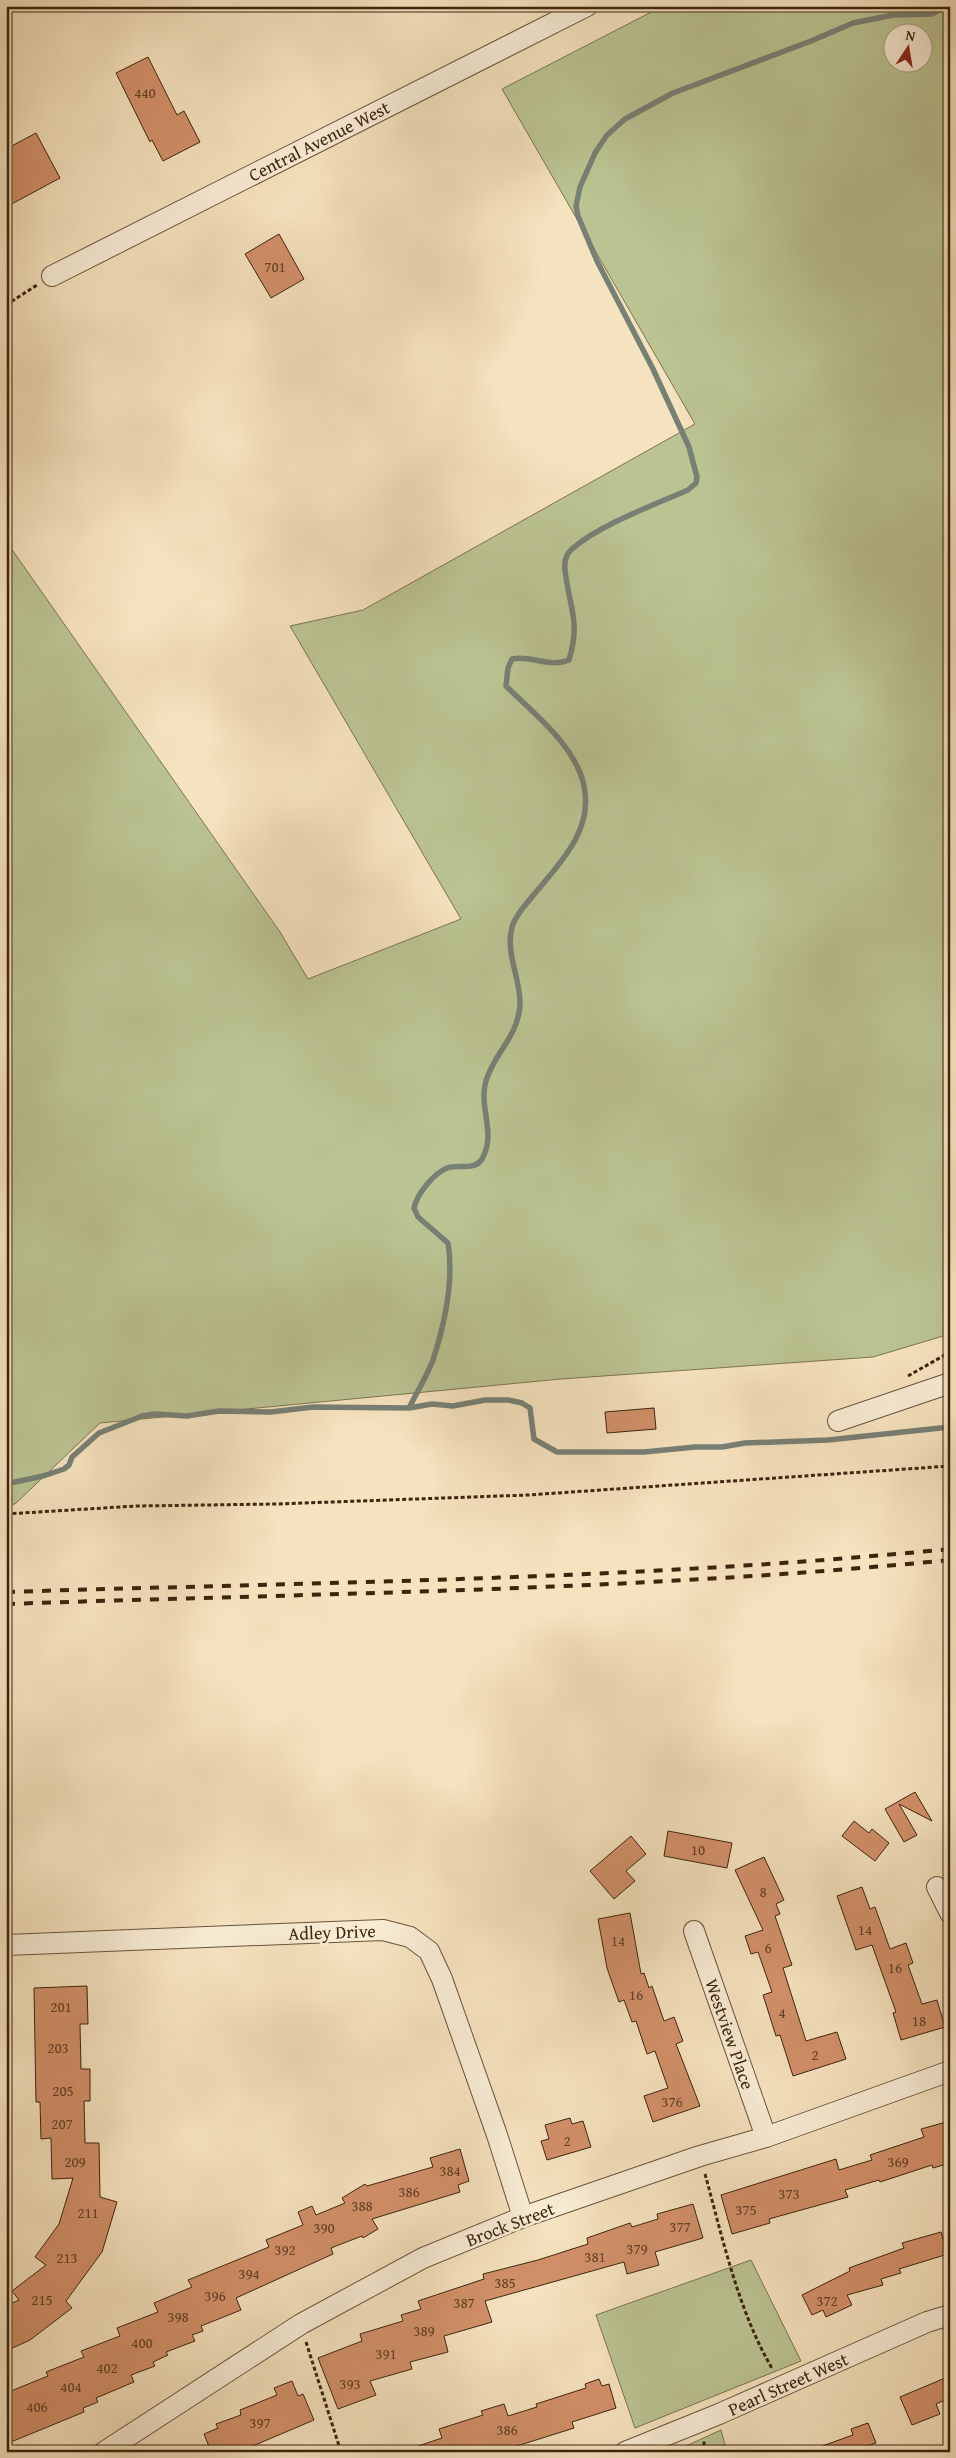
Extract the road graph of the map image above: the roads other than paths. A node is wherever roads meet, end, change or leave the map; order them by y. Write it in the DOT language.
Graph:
graph roads {
  1 [pos="587,6"];
  2 [pos="52,276"];
  3 [pos="950,1383"];
  4 [pos="838,1421"];
  5 [pos="937,1887"];
  6 [pos="950,1913"];
  7 [pos="694,1931"];
  8 [pos="6,1945"];
  9 [pos="950,2071"];
  10 [pos="766,2137"];
  11 [pos="523,2217"];
  12 [pos="950,2315"];
  13 [pos="104,2452"];
  14 [pos="626,2452"];
  1 -- 2 [label="street, Central Avenue West"];
  3 -- 4 [label="street"];
  5 -- 6 [label="street"];
  7 -- 10 [label="street, Westview Place"];
  8 -- 11 [label="street, Adley Drive"];
  9 -- 10 [label="street, Brock Street"];
  10 -- 11 [label="street, Brock Street"];
  11 -- 13 [label="street, Brock Street"];
  12 -- 14 [label="street, Pearl Street West"];
}
